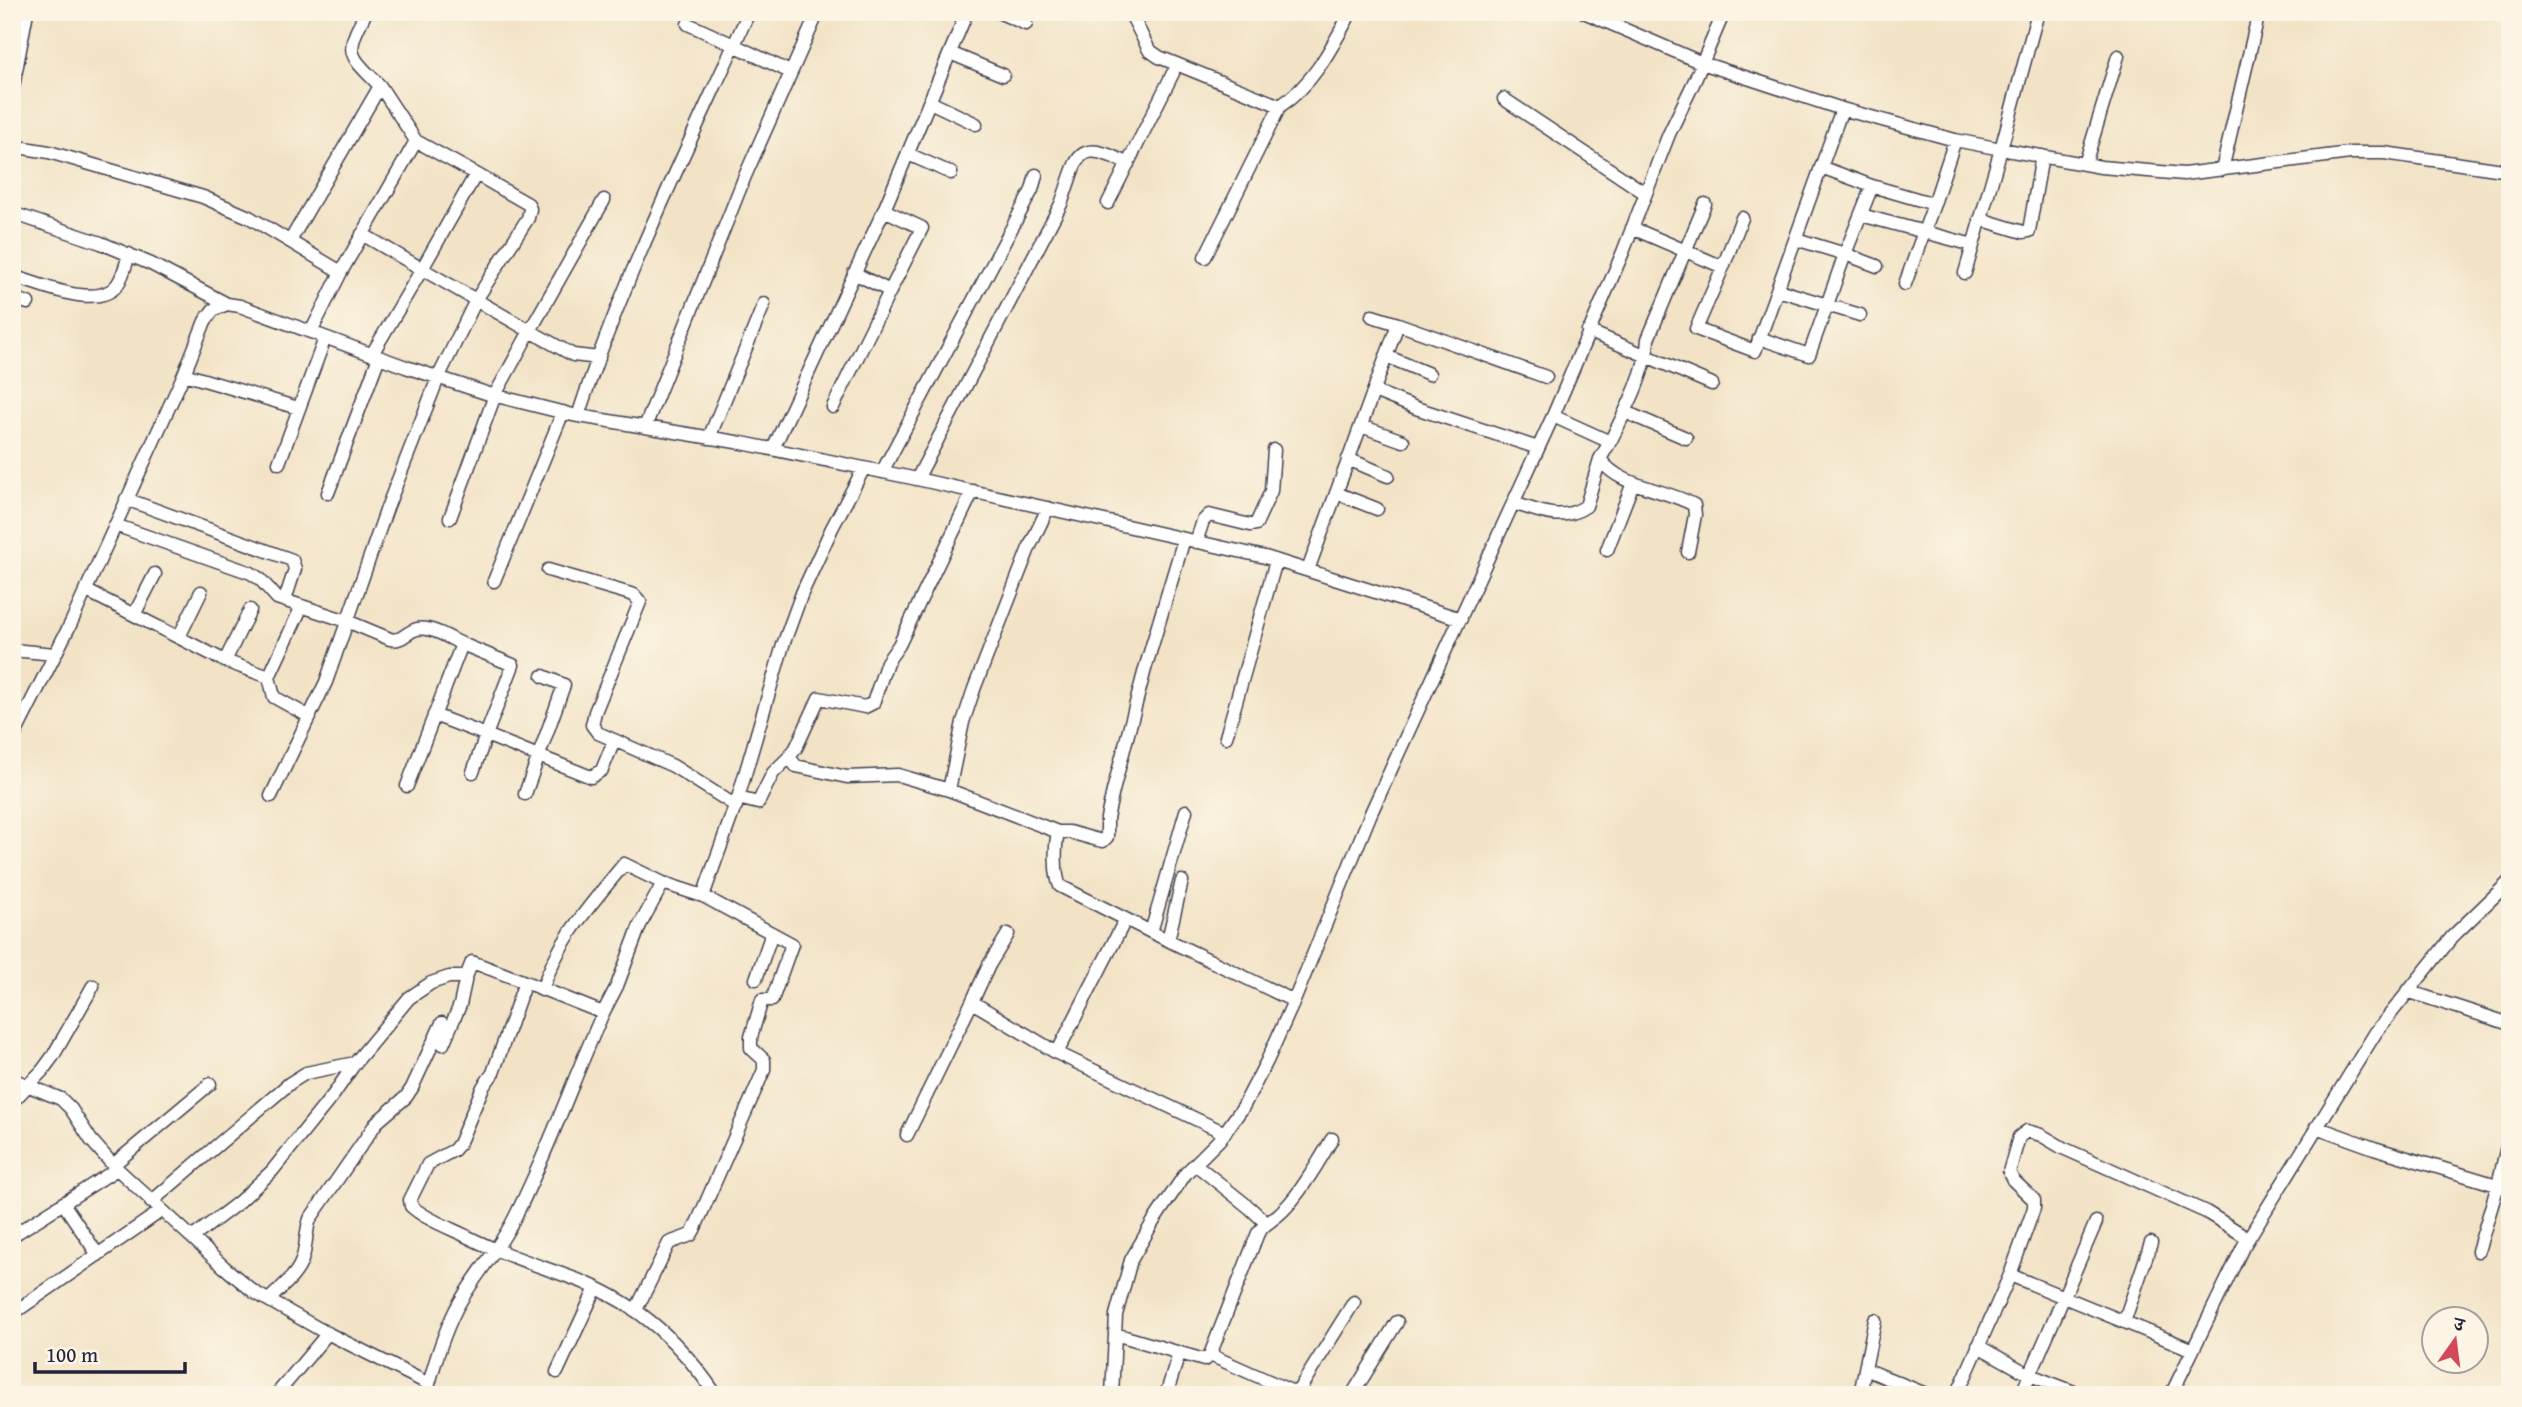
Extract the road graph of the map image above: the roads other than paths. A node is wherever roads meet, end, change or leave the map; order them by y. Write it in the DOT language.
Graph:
graph roads {
  1 [pos="27,12"];
  2 [pos="366,12"];
  3 [pos="749,12"];
  4 [pos="818,12"];
  5 [pos="967,12"];
  6 [pos="998,12"];
  7 [pos="1130,12"];
  8 [pos="1351,12"];
  9 [pos="1724,12"];
  10 [pos="2038,12"];
  11 [pos="2259,12"];
  12 [pos="1592,14"];
  13 [pos="688,24"];
  14 [pos="1026,24"];
  15 [pos="734,45"];
  16 [pos="950,52"];
  17 [pos="2118,56"];
  18 [pos="1702,63"];
  19 [pos="790,72"];
  20 [pos="1173,74"];
  21 [pos="1003,75"];
  22 [pos="380,86"];
  23 [pos="12,92"];
  24 [pos="1504,99"];
  25 [pos="930,102"];
  26 [pos="1280,106"];
  27 [pos="1842,109"];
  28 [pos="976,124"];
  29 [pos="1955,140"];
  30 [pos="416,141"];
  31 [pos="12,146"];
  32 [pos="2001,149"];
  33 [pos="908,154"];
  34 [pos="2042,156"];
  35 [pos="1128,164"];
  36 [pos="2085,164"];
  37 [pos="1821,167"];
  38 [pos="2222,170"];
  39 [pos="2510,171"];
  40 [pos="951,173"];
  41 [pos="476,174"];
  42 [pos="1035,174"];
  43 [pos="1872,186"];
  44 [pos="1645,193"];
  45 [pos="604,200"];
  46 [pos="1108,203"];
  47 [pos="1705,204"];
  48 [pos="1934,204"];
  49 [pos="884,210"];
  50 [pos="12,213"];
  51 [pos="1861,215"];
  52 [pos="1742,218"];
  53 [pos="1980,219"];
  54 [pos="1632,228"];
  55 [pos="1924,231"];
  56 [pos="362,234"];
  57 [pos="1796,239"];
  58 [pos="290,241"];
  59 [pos="1973,245"];
  60 [pos="1685,252"];
  61 [pos="129,254"];
  62 [pos="1845,254"];
  63 [pos="1205,257"];
  64 [pos="1877,266"];
  65 [pos="1723,267"];
  66 [pos="422,269"];
  67 [pos="341,272"];
  68 [pos="854,273"];
  69 [pos="1965,273"];
  70 [pos="12,276"];
  71 [pos="1905,284"];
  72 [pos="1778,290"];
  73 [pos="890,291"];
  74 [pos="12,298"];
  75 [pos="476,300"];
  76 [pos="28,303"];
  77 [pos="227,304"];
  78 [pos="764,304"];
  79 [pos="1827,305"];
  80 [pos="1860,315"];
  81 [pos="1372,316"];
  82 [pos="1398,324"];
  83 [pos="530,331"];
  84 [pos="1588,331"];
  85 [pos="311,332"];
  86 [pos="325,338"];
  87 [pos="1759,338"];
  88 [pos="1648,355"];
  89 [pos="375,356"];
  90 [pos="1386,356"];
  91 [pos="599,358"];
  92 [pos="184,374"];
  93 [pos="1429,374"];
  94 [pos="1546,377"];
  95 [pos="438,378"];
  96 [pos="1712,384"];
  97 [pos="1374,391"];
  98 [pos="495,396"];
  99 [pos="833,407"];
  100 [pos="298,408"];
  101 [pos="563,412"];
  102 [pos="1625,412"];
  103 [pos="578,416"];
  104 [pos="1553,416"];
  105 [pos="1361,426"];
  106 [pos="645,427"];
  107 [pos="709,438"];
  108 [pos="1686,438"];
  109 [pos="1403,442"];
  110 [pos="1610,442"];
  111 [pos="1538,448"];
  112 [pos="773,449"];
  113 [pos="1274,450"];
  114 [pos="1348,459"];
  115 [pos="1600,459"];
  116 [pos="279,463"];
  117 [pos="864,468"];
  118 [pos="881,472"];
  119 [pos="1388,476"];
  120 [pos="917,479"];
  121 [pos="1633,482"];
  122 [pos="973,491"];
  123 [pos="328,493"];
  124 [pos="1336,494"];
  125 [pos="127,499"];
  126 [pos="1513,503"];
  127 [pos="1048,508"];
  128 [pos="1377,509"];
  129 [pos="450,518"];
  130 [pos="115,525"];
  131 [pos="1190,540"];
  132 [pos="1607,550"];
  133 [pos="1688,552"];
  134 [pos="1276,561"];
  135 [pos="548,570"];
  136 [pos="1308,570"];
  137 [pos="155,574"];
  138 [pos="494,582"];
  139 [pos="85,590"];
  140 [pos="201,592"];
  141 [pos="285,600"];
  142 [pos="302,606"];
  143 [pos="250,611"];
  144 [pos="134,615"];
  145 [pos="1461,619"];
  146 [pos="347,621"];
  147 [pos="179,637"];
  148 [pos="462,644"];
  149 [pos="12,650"];
  150 [pos="55,654"];
  151 [pos="225,661"];
  152 [pos="543,676"];
  153 [pos="269,677"];
  154 [pos="434,715"];
  155 [pos="310,717"];
  156 [pos="486,735"];
  157 [pos="1226,737"];
  158 [pos="12,740"];
  159 [pos="614,741"];
  160 [pos="538,757"];
  161 [pos="789,757"];
  162 [pos="473,772"];
  163 [pos="408,786"];
  164 [pos="949,790"];
  165 [pos="525,794"];
  166 [pos="271,796"];
  167 [pos="737,802"];
  168 [pos="1186,811"];
  169 [pos="1058,832"];
  170 [pos="1182,881"];
  171 [pos="2510,881"];
  172 [pos="663,884"];
  173 [pos="703,896"];
  174 [pos="1122,926"];
  175 [pos="1150,932"];
  176 [pos="772,933"];
  177 [pos="1008,934"];
  178 [pos="1168,940"];
  179 [pos="466,977"];
  180 [pos="756,979"];
  181 [pos="525,982"];
  182 [pos="93,986"];
  183 [pos="542,990"];
  184 [pos="2407,991"];
  185 [pos="1294,1001"];
  186 [pos="972,1002"];
  187 [pos="603,1013"];
  188 [pos="442,1023"];
  189 [pos="2510,1024"];
  190 [pos="443,1044"];
  191 [pos="1057,1052"];
  192 [pos="355,1063"];
  193 [pos="12,1079"];
  194 [pos="210,1084"];
  195 [pos="29,1087"];
  196 [pos="12,1102"];
  197 [pos="2316,1127"];
  198 [pos="1225,1133"];
  199 [pos="2510,1134"];
  200 [pos="907,1135"];
  201 [pos="1332,1139"];
  202 [pos="1195,1164"];
  203 [pos="115,1167"];
  204 [pos="2504,1187"];
  205 [pos="151,1202"];
  206 [pos="63,1203"];
  207 [pos="161,1211"];
  208 [pos="1265,1222"];
  209 [pos="2096,1222"];
  210 [pos="12,1236"];
  211 [pos="192,1237"];
  212 [pos="2248,1238"];
  213 [pos="2151,1243"];
  214 [pos="496,1251"];
  215 [pos="2478,1251"];
  216 [pos="98,1255"];
  217 [pos="2010,1275"];
  218 [pos="596,1288"];
  219 [pos="2064,1297"];
  220 [pos="269,1300"];
  221 [pos="1354,1302"];
  222 [pos="636,1310"];
  223 [pos="12,1314"];
  224 [pos="1875,1320"];
  225 [pos="1397,1322"];
  226 [pos="2124,1322"];
  227 [pos="328,1333"];
  228 [pos="1115,1334"];
  229 [pos="1978,1346"];
  230 [pos="2193,1350"];
  231 [pos="1179,1354"];
  232 [pos="1210,1355"];
  233 [pos="1865,1369"];
  234 [pos="557,1372"];
  235 [pos="2030,1374"];
  236 [pos="426,1389"];
  237 [pos="1299,1394"];
  238 [pos="276,1395"];
  239 [pos="716,1395"];
  240 [pos="1112,1395"];
  241 [pos="1166,1395"];
  242 [pos="1352,1395"];
  243 [pos="1860,1395"];
  244 [pos="1928,1395"];
  245 [pos="1956,1395"];
  246 [pos="2021,1395"];
  247 [pos="2082,1395"];
  248 [pos="2171,1395"];
  1 -- 23 [label="street"];
  2 -- 22 [label="street"];
  3 -- 15 [label="street"];
  4 -- 19 [label="street"];
  5 -- 16 [label="street"];
  6 -- 14 [label="street"];
  7 -- 26 [label="street"];
  8 -- 26 [label="street"];
  9 -- 18 [label="street"];
  10 -- 32 [label="street"];
  11 -- 38 [label="street"];
  12 -- 18 [label="street"];
  13 -- 15 [label="street"];
  15 -- 19 [label="street"];
  15 -- 91 [label="street"];
  16 -- 21 [label="street"];
  16 -- 25 [label="street"];
  17 -- 36 [label="street"];
  18 -- 27 [label="street"];
  18 -- 44 [label="street"];
  19 -- 106 [label="street"];
  20 -- 35 [label="street"];
  22 -- 30 [label="street"];
  22 -- 58 [label="street"];
  24 -- 44 [label="street"];
  25 -- 28 [label="street"];
  25 -- 33 [label="street"];
  26 -- 63 [label="street"];
  27 -- 29 [label="street"];
  27 -- 37 [label="street"];
  29 -- 32 [label="street"];
  29 -- 48 [label="street"];
  30 -- 41 [label="street"];
  30 -- 56 [label="street"];
  31 -- 58 [label="street"];
  32 -- 34 [label="street"];
  32 -- 53 [label="street"];
  33 -- 40 [label="street"];
  33 -- 49 [label="street"];
  34 -- 36 [label="street"];
  34 -- 53 [label="street"];
  35 -- 46 [label="street"];
  35 -- 120 [label="street"];
  36 -- 38 [label="street"];
  37 -- 43 [label="street"];
  37 -- 57 [label="street"];
  38 -- 39 [label="street"];
  41 -- 66 [label="street"];
  41 -- 75 [label="street"];
  42 -- 118 [label="street"];
  43 -- 48 [label="street"];
  43 -- 51 [label="street"];
  44 -- 54 [label="street"];
  45 -- 83 [label="street"];
  47 -- 60 [label="street"];
  48 -- 55 [label="street"];
  49 -- 68 [label="street"];
  49 -- 73 [label="street"];
  50 -- 61 [label="street"];
  51 -- 55 [label="street"];
  51 -- 62 [label="street"];
  52 -- 65 [label="street"];
  53 -- 59 [label="street"];
  54 -- 60 [label="street"];
  54 -- 84 [label="street"];
  55 -- 59 [label="street"];
  55 -- 71 [label="street"];
  56 -- 66 [label="street"];
  56 -- 67 [label="street"];
  57 -- 62 [label="street"];
  57 -- 72 [label="street"];
  58 -- 67 [label="street"];
  59 -- 69 [label="street"];
  60 -- 65 [label="street"];
  60 -- 88 [label="street"];
  61 -- 70 [label="street"];
  61 -- 77 [label="street"];
  62 -- 64 [label="street"];
  62 -- 79 [label="street"];
  65 -- 87 [label="street"];
  66 -- 75 [label="street"];
  66 -- 89 [label="street"];
  67 -- 85 [label="street"];
  68 -- 73 [label="street"];
  68 -- 112 [label="street"];
  72 -- 79 [label="street"];
  72 -- 87 [label="street"];
  73 -- 99 [label="street"];
  74 -- 76 [label="street"];
  75 -- 83 [label="street"];
  75 -- 95 [label="street"];
  77 -- 85 [label="street"];
  77 -- 92 [label="street"];
  78 -- 107 [label="street"];
  79 -- 80 [label="street"];
  79 -- 87 [label="street"];
  81 -- 82 [label="street"];
  82 -- 90 [label="street"];
  82 -- 94 [label="street"];
  83 -- 91 [label="street"];
  83 -- 98 [label="street"];
  84 -- 88 [label="street"];
  84 -- 104 [label="street"];
  85 -- 86 [label="street"];
  86 -- 89 [label="street"];
  86 -- 100 [label="street"];
  88 -- 96 [label="street"];
  88 -- 102 [label="street"];
  89 -- 95 [label="street"];
  89 -- 123 [label="street"];
  90 -- 93 [label="street"];
  90 -- 97 [label="street"];
  91 -- 103 [label="street"];
  92 -- 100 [label="street"];
  92 -- 125 [label="street"];
  95 -- 98 [label="street"];
  95 -- 146 [label="street"];
  97 -- 105 [label="street"];
  97 -- 111 [label="street"];
  98 -- 101 [label="street"];
  98 -- 129 [label="street"];
  100 -- 116 [label="street"];
  101 -- 103 [label="street"];
  101 -- 138 [label="street"];
  102 -- 108 [label="street"];
  102 -- 110 [label="street"];
  103 -- 106 [label="street"];
  104 -- 110 [label="street"];
  104 -- 111 [label="street"];
  105 -- 109 [label="street"];
  105 -- 114 [label="street"];
  106 -- 107 [label="street"];
  107 -- 112 [label="street"];
  110 -- 115 [label="street"];
  111 -- 126 [label="street"];
  112 -- 117 [label="street"];
  113 -- 131 [label="street"];
  114 -- 119 [label="street"];
  114 -- 124 [label="street"];
  115 -- 121 [label="street"];
  115 -- 126 [label="street"];
  117 -- 118 [label="street"];
  117 -- 167 [label="street"];
  118 -- 120 [label="street"];
  120 -- 122 [label="street"];
  121 -- 132 [label="street"];
  121 -- 133 [label="street"];
  122 -- 127 [label="street"];
  122 -- 161 [label="street"];
  124 -- 128 [label="street"];
  124 -- 136 [label="street"];
  125 -- 130 [label="street"];
  125 -- 141 [label="street"];
  126 -- 145 [label="street"];
  127 -- 131 [label="street"];
  127 -- 164 [label="street"];
  130 -- 139 [label="street"];
  130 -- 141 [label="street"];
  131 -- 134 [label="street"];
  131 -- 169 [label="street"];
  134 -- 136 [label="street"];
  134 -- 157 [label="street"];
  135 -- 159 [label="street"];
  136 -- 145 [label="street"];
  137 -- 144 [label="street"];
  139 -- 144 [label="street"];
  139 -- 150 [label="street"];
  140 -- 147 [label="street"];
  141 -- 142 [label="street"];
  142 -- 146 [label="street"];
  142 -- 153 [label="street"];
  143 -- 151 [label="street"];
  144 -- 147 [label="street"];
  145 -- 185 [label="street"];
  146 -- 148 [label="street"];
  146 -- 155 [label="street"];
  147 -- 151 [label="street"];
  148 -- 154 [label="street"];
  148 -- 156 [label="street"];
  149 -- 150 [label="street"];
  150 -- 158 [label="street"];
  151 -- 153 [label="street"];
  152 -- 160 [label="street"];
  153 -- 155 [label="street"];
  154 -- 156 [label="street"];
  154 -- 163 [label="street"];
  155 -- 166 [label="street"];
  156 -- 160 [label="street"];
  156 -- 162 [label="street"];
  159 -- 160 [label="street"];
  159 -- 167 [label="street"];
  160 -- 165 [label="street"];
  161 -- 164 [label="street"];
  161 -- 167 [label="street"];
  164 -- 169 [label="street"];
  167 -- 173 [label="street"];
  168 -- 175 [label="street"];
  169 -- 175 [label="street"];
  170 -- 178 [label="street"];
  171 -- 184 [label="street"];
  172 -- 173 [label="street"];
  172 -- 183 [label="street"];
  172 -- 187 [label="street"];
  173 -- 176 [label="street"];
  174 -- 191 [label="street"];
  175 -- 178 [label="street"];
  176 -- 180 [label="street"];
  176 -- 222 [label="street"];
  177 -- 186 [label="street"];
  178 -- 185 [label="street"];
  179 -- 181 [label="street"];
  179 -- 190 [label="street"];
  179 -- 192 [label="street"];
  181 -- 183 [label="street"];
  181 -- 214 [label="street"];
  182 -- 195 [label="street"];
  183 -- 187 [label="street"];
  184 -- 189 [label="street"];
  184 -- 197 [label="street"];
  185 -- 198 [label="street"];
  186 -- 191 [label="street"];
  186 -- 200 [label="street"];
  187 -- 214 [label="street"];
  188 -- 220 [label="street"];
  191 -- 198 [label="street"];
  192 -- 205 [label="street"];
  192 -- 211 [label="street"];
  193 -- 195 [label="street"];
  194 -- 203 [label="street"];
  195 -- 196 [label="street"];
  195 -- 203 [label="street"];
  197 -- 204 [label="street"];
  197 -- 212 [label="street"];
  198 -- 202 [label="street"];
  199 -- 204 [label="street"];
  201 -- 208 [label="street"];
  202 -- 208 [label="street"];
  202 -- 228 [label="street"];
  203 -- 205 [label="street"];
  203 -- 206 [label="street"];
  204 -- 215 [label="street"];
  205 -- 207 [label="street"];
  206 -- 210 [label="street"];
  206 -- 216 [label="street"];
  207 -- 211 [label="street"];
  207 -- 216 [label="street"];
  208 -- 232 [label="street"];
  209 -- 219 [label="street"];
  211 -- 220 [label="street"];
  212 -- 217 [label="street"];
  212 -- 230 [label="street"];
  213 -- 226 [label="street"];
  214 -- 218 [label="street"];
  214 -- 236 [label="street"];
  216 -- 223 [label="street"];
  217 -- 219 [label="street"];
  217 -- 229 [label="street"];
  218 -- 222 [label="street"];
  218 -- 234 [label="street"];
  219 -- 226 [label="street"];
  219 -- 235 [label="street"];
  220 -- 227 [label="street"];
  221 -- 237 [label="street"];
  222 -- 239 [label="street"];
  224 -- 233 [label="street"];
  225 -- 242 [label="street"];
  226 -- 230 [label="street"];
  227 -- 236 [label="street"];
  227 -- 238 [label="street"];
  228 -- 231 [label="street"];
  228 -- 240 [label="street"];
  229 -- 235 [label="street"];
  229 -- 245 [label="street"];
  230 -- 248 [label="street"];
  231 -- 232 [label="street"];
  231 -- 241 [label="street"];
  232 -- 237 [label="street"];
  233 -- 243 [label="street"];
  233 -- 244 [label="street"];
  235 -- 246 [label="street"];
  235 -- 247 [label="street"];
}
